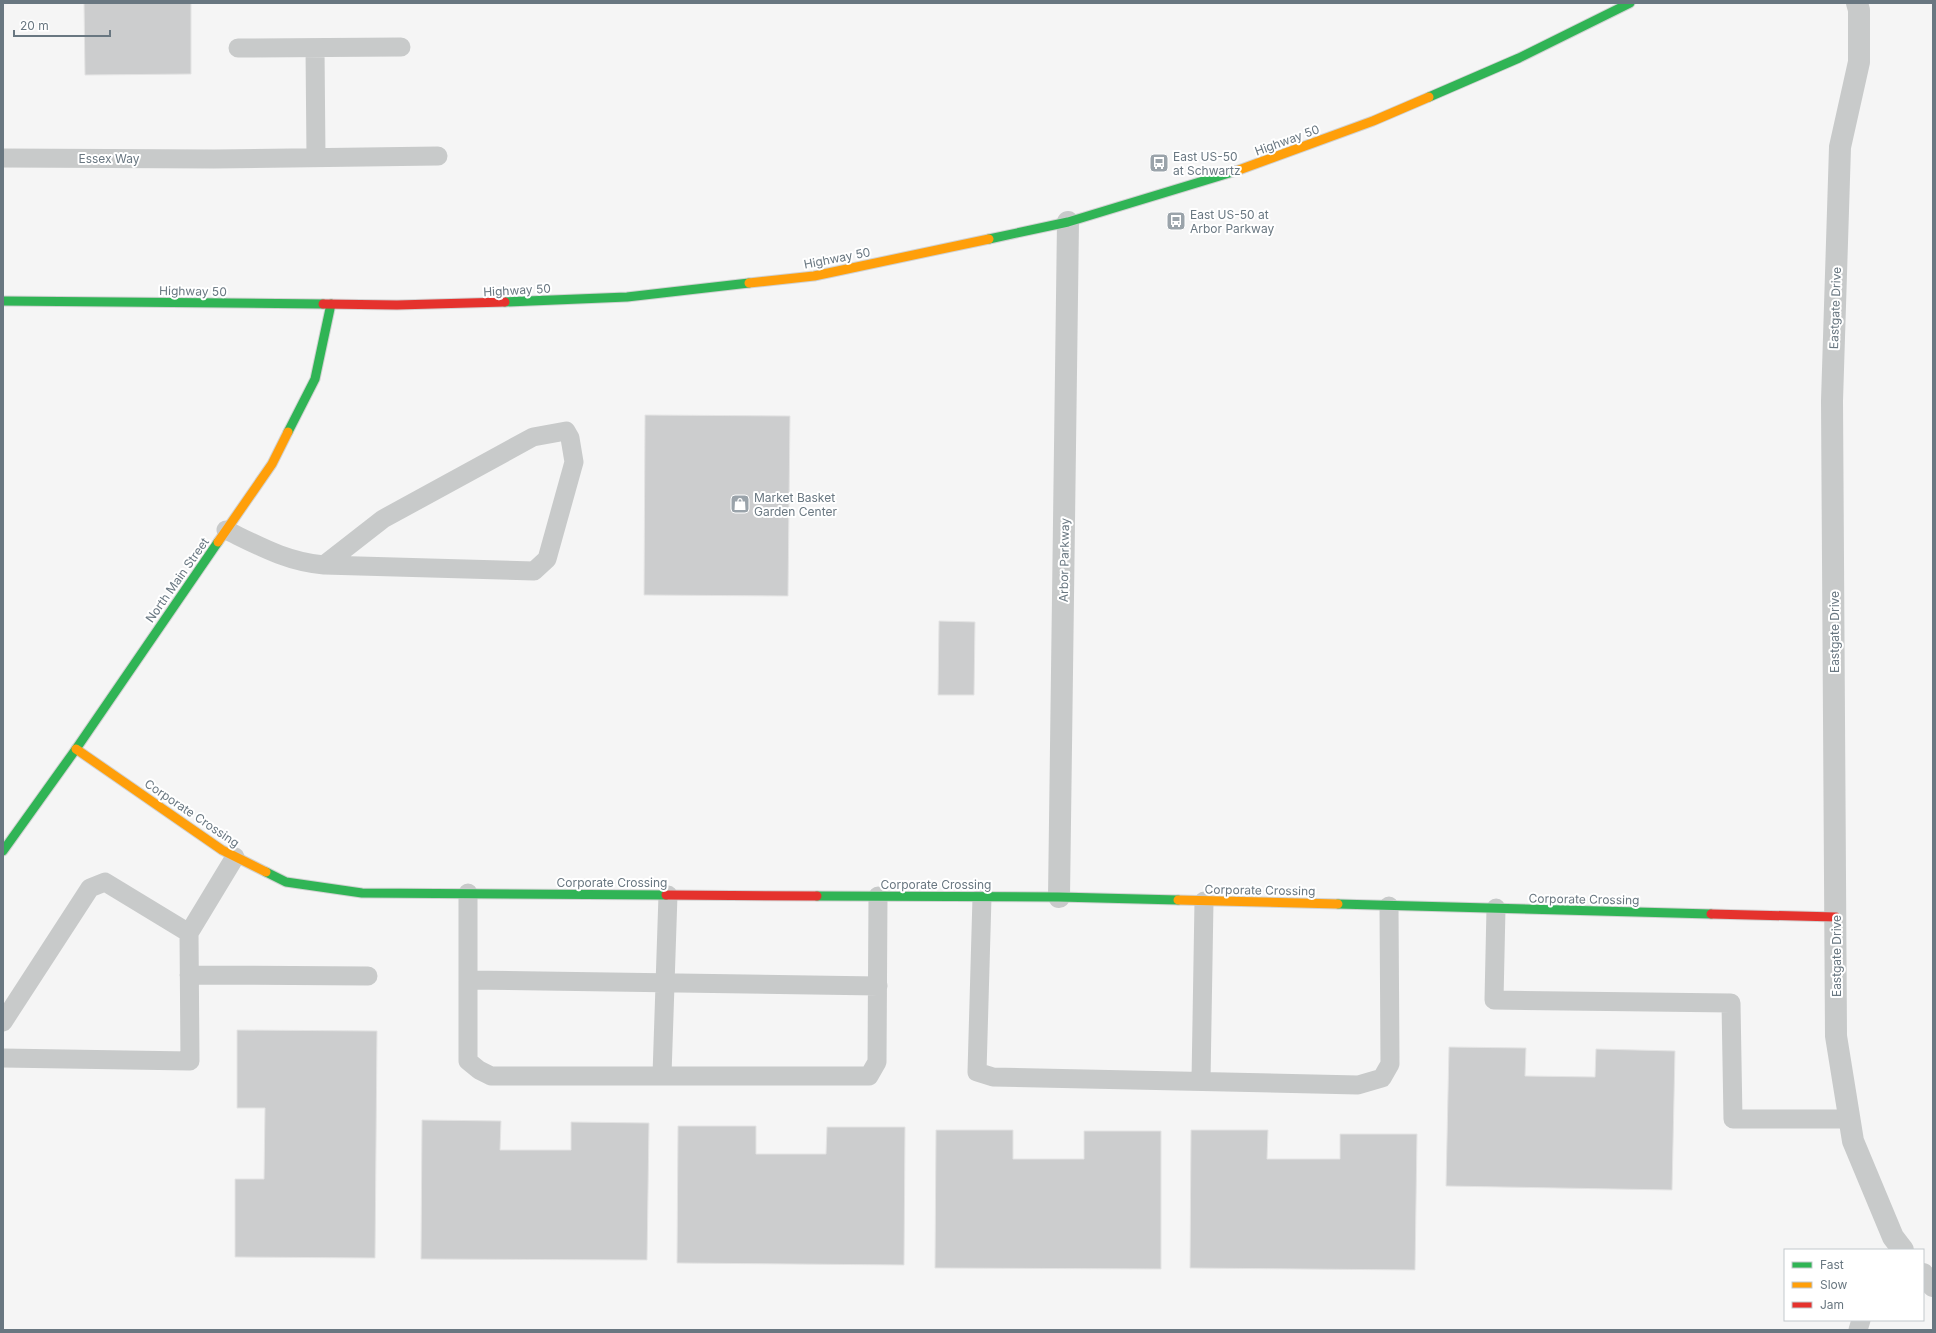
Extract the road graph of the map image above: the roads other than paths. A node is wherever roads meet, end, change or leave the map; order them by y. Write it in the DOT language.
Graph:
graph roads {
  1 [pos="1630,3"];
  2 [pos="1857,3"];
  3 [pos="401,47"];
  4 [pos="238,48"];
  5 [pos="315,48"];
  6 [pos="438,156"];
  7 [pos="316,157"];
  8 [pos="3,158"];
  9 [pos="1068,222"];
  10 [pos="3,301"];
  11 [pos="331,304"];
  12 [pos="226,530"];
  13 [pos="324,565"];
  14 [pos="76,749"];
  15 [pos="3,851"];
  16 [pos="235,857"];
  17 [pos="468,893"];
  18 [pos="668,894"];
  19 [pos="878,896"];
  20 [pos="982,897"];
  21 [pos="1059,897"];
  22 [pos="1204,901"];
  23 [pos="1389,906"];
  24 [pos="1496,908"];
  25 [pos="1836,917"];
  26 [pos="188,933"];
  27 [pos="189,975"];
  28 [pos="368,976"];
  29 [pos="468,980"];
  30 [pos="665,982"];
  31 [pos="878,986"];
  32 [pos="3,1022"];
  33 [pos="3,1058"];
  34 [pos="662,1075"];
  35 [pos="1201,1081"];
  36 [pos="1850,1119"];
  37 [pos="1902,1249"];
  38 [pos="1924,1275"];
  39 [pos="1933,1286"];
  1 -- 9 [label="main road, Highway 50"];
  2 -- 25 [label="street, Eastgate Drive"];
  3 -- 5 [label="lane"];
  4 -- 5 [label="lane"];
  5 -- 7 [label="lane"];
  6 -- 7 [label="lane, Essex Way"];
  7 -- 8 [label="lane, Essex Way"];
  9 -- 11 [label="main road, Highway 50"];
  9 -- 21 [label="street, Arbor Parkway"];
  10 -- 11 [label="main road, Highway 50"];
  11 -- 12 [label="main road, North Main Street"];
  12 -- 13 [label="lane"];
  12 -- 14 [label="main road, North Main Street"];
  13 -- 13 [label="lane"];
  14 -- 15 [label="main road, North Main Street"];
  14 -- 16 [label="main road, Corporate Crossing"];
  16 -- 17 [label="main road, Corporate Crossing"];
  16 -- 26 [label="lane"];
  17 -- 18 [label="main road, Corporate Crossing"];
  17 -- 29 [label="lane"];
  18 -- 19 [label="main road, Corporate Crossing"];
  18 -- 30 [label="lane"];
  19 -- 20 [label="main road, Corporate Crossing"];
  19 -- 31 [label="lane"];
  20 -- 21 [label="main road, Corporate Crossing"];
  20 -- 35 [label="lane"];
  21 -- 22 [label="main road, Corporate Crossing"];
  22 -- 23 [label="main road, Corporate Crossing"];
  22 -- 35 [label="lane"];
  23 -- 24 [label="main road, Corporate Crossing"];
  23 -- 35 [label="lane"];
  24 -- 25 [label="main road, Corporate Crossing"];
  24 -- 36 [label="lane"];
  25 -- 36 [label="street, Eastgate Drive"];
  26 -- 27 [label="lane"];
  26 -- 32 [label="lane"];
  27 -- 28 [label="lane"];
  27 -- 33 [label="lane"];
  29 -- 30 [label="lane"];
  29 -- 34 [label="lane"];
  30 -- 31 [label="lane"];
  30 -- 34 [label="lane"];
  31 -- 34 [label="lane"];
  36 -- 37 [label="street, Eastgate Drive"];
  38 -- 39 [label="street"];
}
